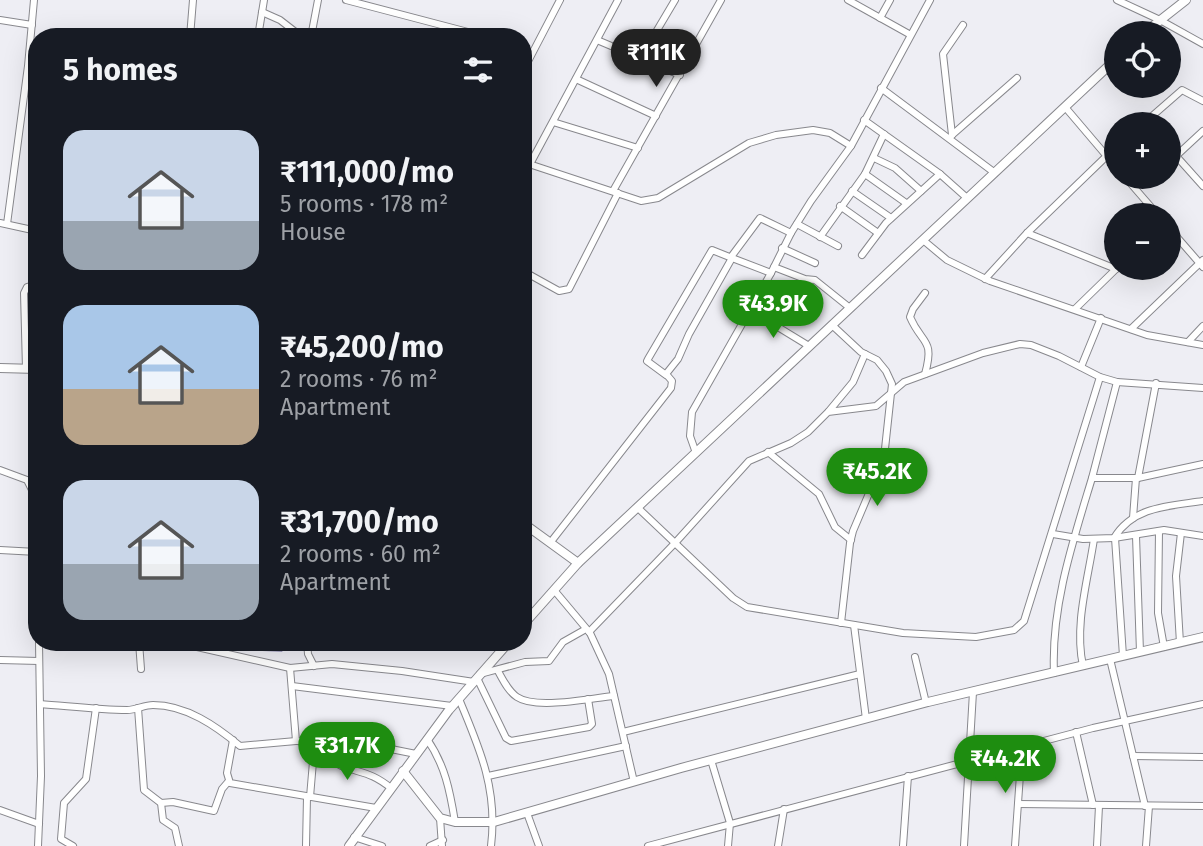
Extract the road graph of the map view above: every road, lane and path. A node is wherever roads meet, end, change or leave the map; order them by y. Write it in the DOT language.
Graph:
graph roads {
  1 [pos="34,0"];
  2 [pos="193,0"];
  3 [pos="264,0"];
  4 [pos="318,0"];
  5 [pos="346,0"];
  6 [pos="560,0"];
  7 [pos="618,0"];
  8 [pos="675,0"];
  9 [pos="721,0"];
  10 [pos="890,0"];
  11 [pos="930,0"];
  12 [pos="1117,0"];
  13 [pos="1186,0"];
  14 [pos="852,1"];
  15 [pos="1126,2"];
  16 [pos="262,12"];
  17 [pos="880,18"];
  18 [pos="0,20"];
  19 [pos="1160,20"];
  20 [pos="32,25"];
  21 [pos="963,25"];
  22 [pos="32,28"];
  23 [pos="191,28"];
  24 [pos="259,28"];
  25 [pos="290,28"];
  26 [pos="313,28"];
  27 [pos="452,28"];
  28 [pos="909,34"];
  29 [pos="597,40"];
  30 [pos="1203,44"];
  31 [pos="534,50"];
  32 [pos="532,54"];
  33 [pos="640,59"];
  34 [pos="1104,70"];
  35 [pos="680,75"];
  36 [pos="28,78"];
  37 [pos="1017,78"];
  38 [pos="576,79"];
  39 [pos="881,88"];
  40 [pos="1203,101"];
  41 [pos="1065,107"];
  42 [pos="1158,112"];
  43 [pos="656,116"];
  44 [pos="864,120"];
  45 [pos="553,122"];
  46 [pos="1203,131"];
  47 [pos="884,134"];
  48 [pos="951,136"];
  49 [pos="851,146"];
  50 [pos="638,148"];
  51 [pos="1181,151"];
  52 [pos="1104,152"];
  53 [pos="532,155"];
  54 [pos="874,158"];
  55 [pos="1104,158"];
  56 [pos="1181,162"];
  57 [pos="532,165"];
  58 [pos="995,173"];
  59 [pos="865,174"];
  60 [pos="940,174"];
  61 [pos="1203,186"];
  62 [pos="1135,189"];
  63 [pos="852,191"];
  64 [pos="920,191"];
  65 [pos="615,192"];
  66 [pos="967,198"];
  67 [pos="906,203"];
  68 [pos="1148,203"];
  69 [pos="840,206"];
  70 [pos="891,218"];
  71 [pos="3,223"];
  72 [pos="797,224"];
  73 [pos="28,229"];
  74 [pos="791,233"];
  75 [pos="878,233"];
  76 [pos="1027,233"];
  77 [pos="820,237"];
  78 [pos="923,240"];
  79 [pos="1181,241"];
  80 [pos="838,246"];
  81 [pos="782,248"];
  82 [pos="862,255"];
  83 [pos="731,258"];
  84 [pos="815,263"];
  85 [pos="1104,263"];
  86 [pos="1202,263"];
  87 [pos="773,270"];
  88 [pos="532,276"];
  89 [pos="985,279"];
  90 [pos="1105,280"];
  91 [pos="28,287"];
  92 [pos="925,293"];
  93 [pos="850,308"];
  94 [pos="1075,309"];
  95 [pos="750,310"];
  96 [pos="1101,318"];
  97 [pos="832,325"];
  98 [pos="1203,326"];
  99 [pos="1131,329"];
  100 [pos="1188,342"];
  101 [pos="1203,345"];
  102 [pos="809,346"];
  103 [pos="865,354"];
  104 [pos="1081,367"];
  105 [pos="0,368"];
  106 [pos="26,369"];
  107 [pos="925,374"];
  108 [pos="666,375"];
  109 [pos="1100,377"];
  110 [pos="1117,382"];
  111 [pos="1156,383"];
  112 [pos="1203,388"];
  113 [pos="892,392"];
  114 [pos="828,412"];
  115 [pos="768,452"];
  116 [pos="696,453"];
  117 [pos="1203,464"];
  118 [pos="0,470"];
  119 [pos="1092,478"];
  120 [pos="1137,478"];
  121 [pos="28,482"];
  122 [pos="1203,501"];
  123 [pos="637,508"];
  124 [pos="1133,518"];
  125 [pos="532,530"];
  126 [pos="1159,531"];
  127 [pos="1181,533"];
  128 [pos="1053,534"];
  129 [pos="1136,536"];
  130 [pos="1203,536"];
  131 [pos="1074,537"];
  132 [pos="1114,538"];
  133 [pos="1094,539"];
  134 [pos="850,540"];
  135 [pos="550,543"];
  136 [pos="675,544"];
  137 [pos="0,550"];
  138 [pos="28,552"];
  139 [pos="578,563"];
  140 [pos="554,590"];
  141 [pos="532,615"];
  142 [pos="841,623"];
  143 [pos="854,625"];
  144 [pos="588,630"];
  145 [pos="1203,637"];
  146 [pos="1180,643"];
  147 [pos="1164,647"];
  148 [pos="39,651"];
  149 [pos="140,651"];
  150 [pos="215,651"];
  151 [pos="308,651"];
  152 [pos="501,651"];
  153 [pos="1140,652"];
  154 [pos="1123,656"];
  155 [pos="915,657"];
  156 [pos="1110,659"];
  157 [pos="0,660"];
  158 [pos="39,661"];
  159 [pos="314,666"];
  160 [pos="1083,666"];
  161 [pos="290,668"];
  162 [pos="141,669"];
  163 [pos="498,671"];
  164 [pos="1054,673"];
  165 [pos="860,674"];
  166 [pos="477,678"];
  167 [pos="292,686"];
  168 [pos="972,692"];
  169 [pos="614,696"];
  170 [pos="459,699"];
  171 [pos="588,699"];
  172 [pos="926,703"];
  173 [pos="40,704"];
  174 [pos="1203,704"];
  175 [pos="452,706"];
  176 [pos="96,708"];
  177 [pos="138,708"];
  178 [pos="866,719"];
  179 [pos="1124,721"];
  180 [pos="623,732"];
  181 [pos="1076,732"];
  182 [pos="427,739"];
  183 [pos="233,740"];
  184 [pos="296,741"];
  185 [pos="314,741"];
  186 [pos="626,746"];
  187 [pos="1022,746"];
  188 [pos="313,751"];
  189 [pos="416,754"];
  190 [pos="1133,756"];
  191 [pos="1203,757"];
  192 [pos="710,760"];
  193 [pos="969,760"];
  194 [pos="403,771"];
  195 [pos="488,776"];
  196 [pos="908,776"];
  197 [pos="228,782"];
  198 [pos="634,782"];
  199 [pos="391,788"];
  200 [pos="309,797"];
  201 [pos="160,803"];
  202 [pos="1018,804"];
  203 [pos="1096,805"];
  204 [pos="1147,806"];
  205 [pos="1203,806"];
  206 [pos="376,808"];
  207 [pos="784,809"];
  208 [pos="0,810"];
  209 [pos="527,813"];
  210 [pos="440,818"];
  211 [pos="455,822"];
  212 [pos="494,822"];
  213 [pos="730,823"];
  214 [pos="39,824"];
  215 [pos="354,837"];
  216 [pos="442,843"];
  217 [pos="38,846"];
  218 [pos="73,846"];
  219 [pos="179,846"];
  220 [pos="306,846"];
  221 [pos="349,846"];
  222 [pos="382,846"];
  223 [pos="430,846"];
  224 [pos="491,846"];
  225 [pos="539,846"];
  226 [pos="648,846"];
  227 [pos="728,846"];
  228 [pos="778,846"];
  229 [pos="903,846"];
  230 [pos="964,846"];
  231 [pos="1015,846"];
  232 [pos="1097,846"];
  233 [pos="1146,846"];
  1 -- 20 [label="street"];
  2 -- 23 [label="street"];
  3 -- 16 [label="street"];
  4 -- 26 [label="street"];
  5 -- 27 [label="street"];
  6 -- 31 [label="street"];
  7 -- 29 [label="street"];
  8 -- 33 [label="street"];
  9 -- 35 [label="street"];
  10 -- 17 [label="street"];
  11 -- 28 [label="street"];
  12 -- 15 [label="street"];
  13 -- 19 [label="street"];
  14 -- 17 [label="street"];
  15 -- 19 [label="street"];
  16 -- 24 [label="street"];
  16 -- 25 [label="street"];
  17 -- 28 [label="street"];
  18 -- 20 [label="street"];
  19 -- 30 [label="street"];
  20 -- 22 [label="street"];
  21 -- 48 [label="street"];
  28 -- 39 [label="street"];
  29 -- 33 [label="street"];
  29 -- 38 [label="street"];
  31 -- 32 [label="street"];
  33 -- 35 [label="street"];
  34 -- 41 [label="street"];
  35 -- 43 [label="street"];
  36 -- 71 [label="street"];
  37 -- 48 [label="street"];
  38 -- 43 [label="street"];
  38 -- 45 [label="street"];
  39 -- 44 [label="street"];
  39 -- 48 [label="street"];
  40 -- 42 [label="street"];
  41 -- 52 [label="street"];
  41 -- 58 [label="street"];
  43 -- 50 [label="street"];
  44 -- 47 [label="street"];
  44 -- 49 [label="street"];
  45 -- 50 [label="street"];
  45 -- 53 [label="street"];
  46 -- 51 [label="street"];
  47 -- 54 [label="street"];
  47 -- 60 [label="street"];
  48 -- 58 [label="street"];
  49 -- 65 [label="street"];
  49 -- 72 [label="street"];
  50 -- 65 [label="street"];
  54 -- 59 [label="street"];
  54 -- 64 [label="street"];
  55 -- 76 [label="street"];
  56 -- 61 [label="street"];
  57 -- 65 [label="street"];
  58 -- 66 [label="street"];
  59 -- 63 [label="street"];
  59 -- 67 [label="street"];
  60 -- 64 [label="street"];
  60 -- 66 [label="street"];
  62 -- 68 [label="street"];
  63 -- 69 [label="street"];
  63 -- 70 [label="street"];
  64 -- 67 [label="street"];
  65 -- 88 [label="street"];
  66 -- 78 [label="street"];
  67 -- 70 [label="street"];
  69 -- 75 [label="street"];
  69 -- 77 [label="street"];
  70 -- 75 [label="street"];
  71 -- 73 [label="street"];
  72 -- 74 [label="street"];
  72 -- 77 [label="street"];
  74 -- 81 [label="street"];
  74 -- 83 [label="street"];
  75 -- 82 [label="street"];
  76 -- 85 [label="street"];
  76 -- 89 [label="street"];
  77 -- 80 [label="street"];
  78 -- 89 [label="street"];
  78 -- 93 [label="street"];
  79 -- 86 [label="street"];
  81 -- 84 [label="street"];
  81 -- 87 [label="street"];
  83 -- 87 [label="street"];
  83 -- 108 [label="street"];
  83 -- 108 [label="street"];
  86 -- 99 [label="street"];
  87 -- 93 [label="street"];
  87 -- 95 [label="street"];
  89 -- 94 [label="street"];
  90 -- 94 [label="street"];
  91 -- 106 [label="street"];
  92 -- 107 [label="street"];
  93 -- 97 [label="street"];
  94 -- 96 [label="street"];
  95 -- 102 [label="street"];
  95 -- 116 [label="street"];
  96 -- 99 [label="street"];
  96 -- 104 [label="street"];
  97 -- 102 [label="street"];
  97 -- 103 [label="street"];
  98 -- 100 [label="street"];
  99 -- 100 [label="street"];
  100 -- 101 [label="street"];
  102 -- 116 [label="street"];
  103 -- 113 [label="street"];
  103 -- 114 [label="street"];
  104 -- 107 [label="street"];
  104 -- 109 [label="street"];
  105 -- 106 [label="street"];
  107 -- 113 [label="street"];
  108 -- 135 [label="street"];
  109 -- 110 [label="street"];
  109 -- 128 [label="street"];
  110 -- 111 [label="street"];
  110 -- 119 [label="street"];
  111 -- 112 [label="street"];
  111 -- 120 [label="street"];
  113 -- 114 [label="street"];
  113 -- 134 [label="street"];
  114 -- 115 [label="street"];
  115 -- 134 [label="street"];
  115 -- 136 [label="street"];
  116 -- 123 [label="street"];
  117 -- 120 [label="street"];
  118 -- 121 [label="street"];
  119 -- 120 [label="street"];
  119 -- 131 [label="street"];
  120 -- 124 [label="street"];
  122 -- 124 [label="street"];
  123 -- 136 [label="street"];
  123 -- 139 [label="street"];
  124 -- 132 [label="street"];
  125 -- 135 [label="street"];
  126 -- 127 [label="street"];
  126 -- 129 [label="street"];
  126 -- 147 [label="street"];
  127 -- 130 [label="street"];
  127 -- 146 [label="street"];
  128 -- 131 [label="street"];
  128 -- 143 [label="street"];
  129 -- 132 [label="street"];
  129 -- 153 [label="street"];
  131 -- 133 [label="street"];
  131 -- 164 [label="street"];
  132 -- 133 [label="street"];
  132 -- 154 [label="street"];
  133 -- 160 [label="street"];
  134 -- 142 [label="street"];
  135 -- 139 [label="street"];
  136 -- 142 [label="street"];
  136 -- 144 [label="street"];
  137 -- 138 [label="street"];
  139 -- 140 [label="street"];
  140 -- 141 [label="street"];
  140 -- 144 [label="street"];
  142 -- 143 [label="street"];
  143 -- 165 [label="street"];
  144 -- 163 [label="street"];
  144 -- 169 [label="street"];
  145 -- 146 [label="street"];
  146 -- 147 [label="street"];
  147 -- 153 [label="street"];
  148 -- 158 [label="street"];
  149 -- 162 [label="street"];
  150 -- 161 [label="street"];
  151 -- 159 [label="street"];
  152 -- 166 [label="street"];
  153 -- 154 [label="street"];
  154 -- 156 [label="street"];
  155 -- 172 [label="street"];
  156 -- 160 [label="street"];
  156 -- 179 [label="street"];
  157 -- 158 [label="street"];
  158 -- 173 [label="street"];
  159 -- 161 [label="street"];
  159 -- 166 [label="street"];
  160 -- 164 [label="street"];
  161 -- 167 [label="street"];
  163 -- 166 [label="street"];
  163 -- 171 [label="street"];
  164 -- 168 [label="street"];
  165 -- 178 [label="street"];
  165 -- 180 [label="street"];
  166 -- 170 [label="street"];
  166 -- 171 [label="street"];
  167 -- 175 [label="street"];
  167 -- 184 [label="street"];
  168 -- 172 [label="street"];
  168 -- 193 [label="street"];
  169 -- 171 [label="street"];
  169 -- 180 [label="street"];
  170 -- 175 [label="street"];
  170 -- 195 [label="street"];
  172 -- 178 [label="street"];
  173 -- 176 [label="street"];
  173 -- 214 [label="street"];
  174 -- 179 [label="street"];
  175 -- 182 [label="street"];
  176 -- 177 [label="street"];
  176 -- 218 [label="street"];
  177 -- 183 [label="street"];
  177 -- 201 [label="street"];
  178 -- 192 [label="street"];
  179 -- 181 [label="street"];
  179 -- 190 [label="street"];
  180 -- 186 [label="street"];
  181 -- 187 [label="street"];
  181 -- 203 [label="street"];
  182 -- 189 [label="street"];
  182 -- 211 [label="street"];
  183 -- 184 [label="street"];
  183 -- 197 [label="street"];
  184 -- 185 [label="street"];
  185 -- 188 [label="street"];
  185 -- 189 [label="street"];
  186 -- 195 [label="street"];
  186 -- 198 [label="street"];
  187 -- 193 [label="street"];
  187 -- 202 [label="street"];
  188 -- 199 [label="street"];
  188 -- 200 [label="street"];
  189 -- 194 [label="street"];
  190 -- 191 [label="street"];
  190 -- 204 [label="street"];
  192 -- 198 [label="street"];
  192 -- 213 [label="street"];
  193 -- 196 [label="street"];
  193 -- 230 [label="street"];
  194 -- 199 [label="street"];
  194 -- 210 [label="street"];
  195 -- 212 [label="street"];
  196 -- 207 [label="street"];
  196 -- 229 [label="street"];
  197 -- 200 [label="street"];
  197 -- 201 [label="street"];
  198 -- 209 [label="street"];
  199 -- 206 [label="street"];
  200 -- 206 [label="street"];
  200 -- 220 [label="street"];
  201 -- 219 [label="street"];
  202 -- 203 [label="street"];
  202 -- 231 [label="street"];
  203 -- 204 [label="street"];
  203 -- 232 [label="street"];
  204 -- 205 [label="street"];
  204 -- 233 [label="street"];
  206 -- 215 [label="street"];
  207 -- 213 [label="street"];
  207 -- 228 [label="street"];
  208 -- 214 [label="street"];
  209 -- 212 [label="street"];
  209 -- 225 [label="street"];
  210 -- 211 [label="street"];
  210 -- 216 [label="street"];
  211 -- 212 [label="street"];
  212 -- 224 [label="street"];
  213 -- 226 [label="street"];
  213 -- 227 [label="street"];
  214 -- 217 [label="street"];
  215 -- 221 [label="street"];
  215 -- 222 [label="street"];
  216 -- 223 [label="street"];
}
